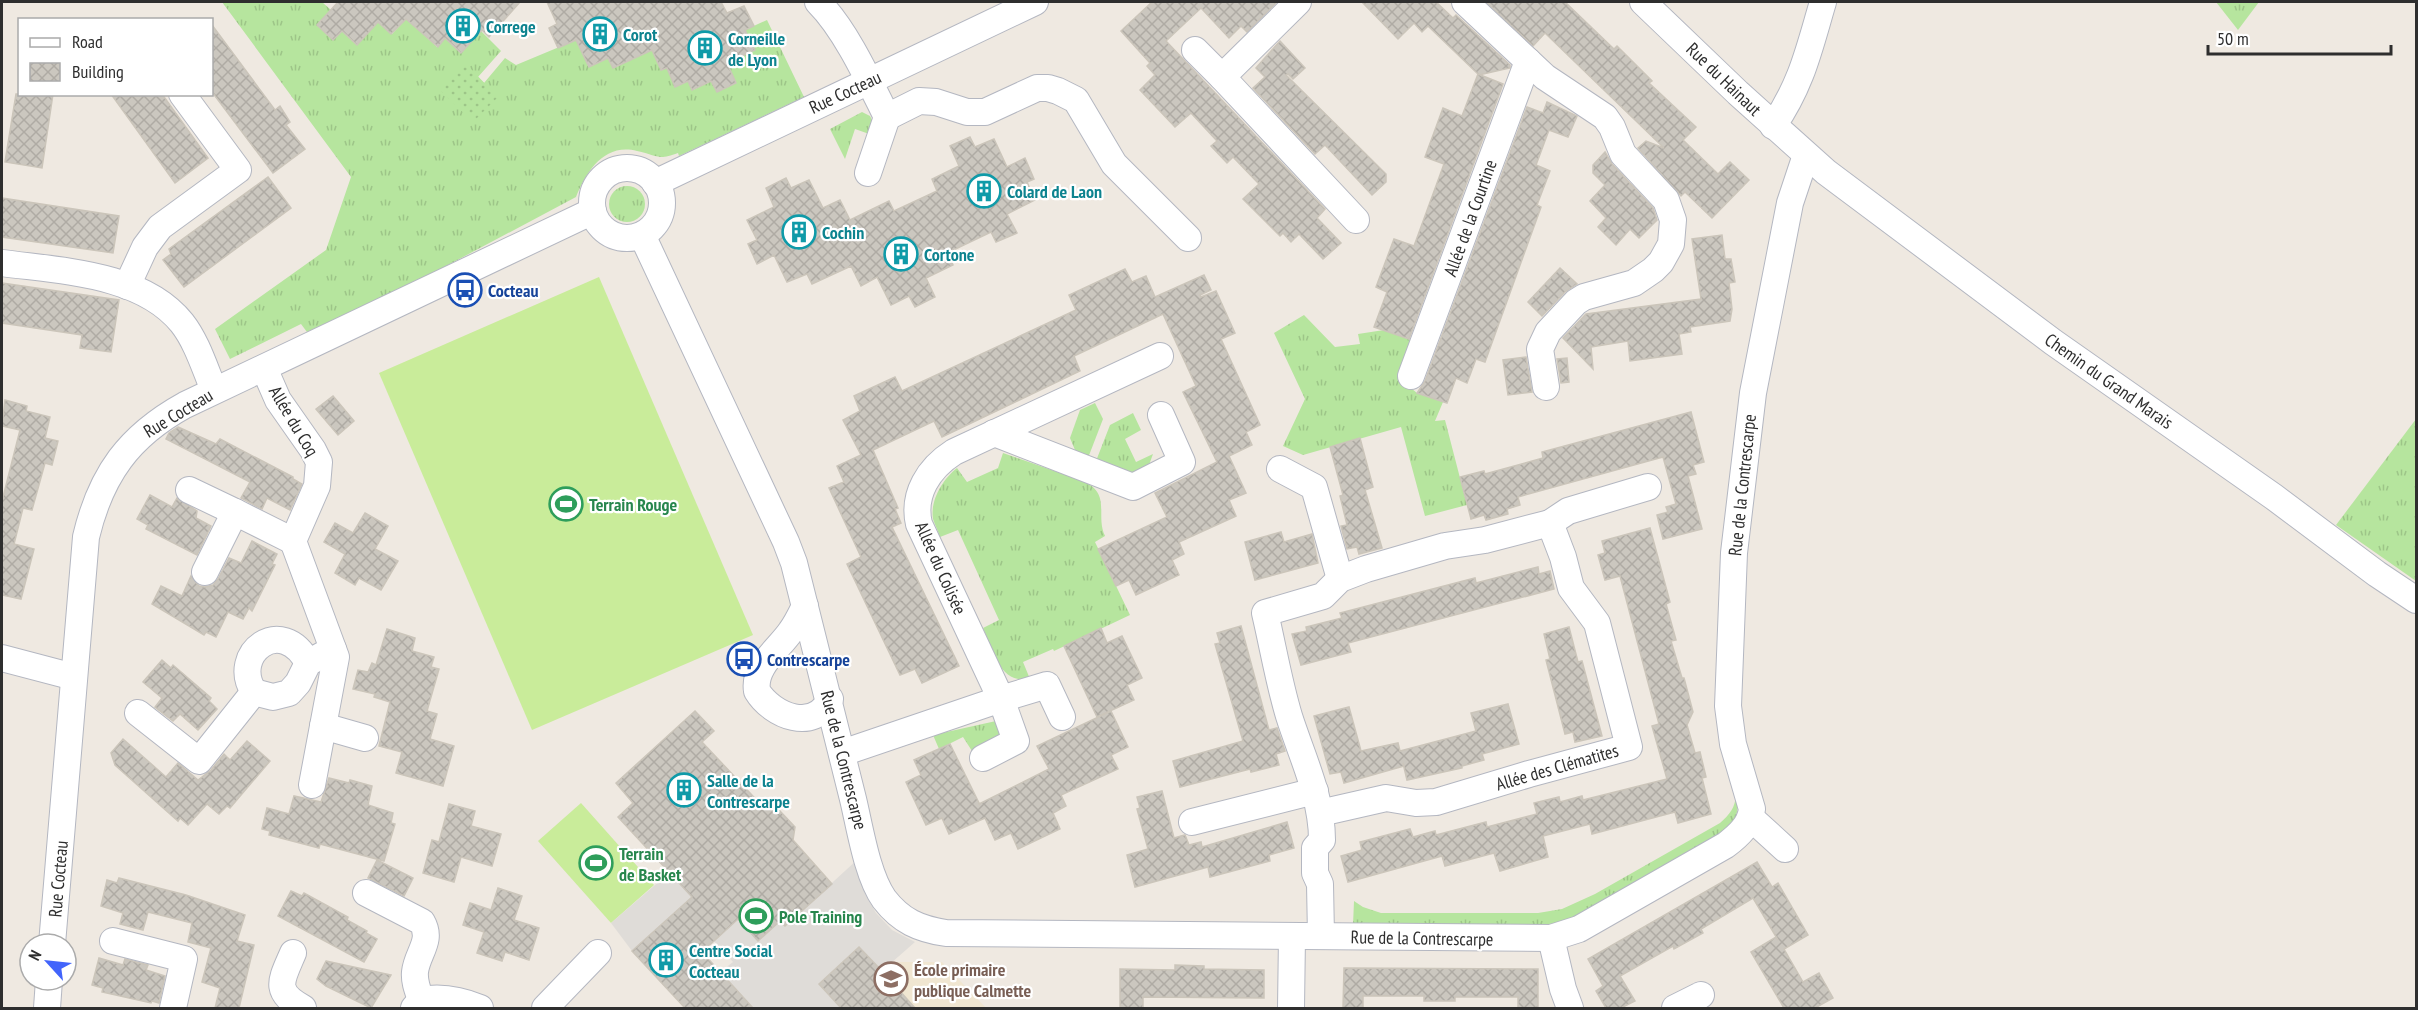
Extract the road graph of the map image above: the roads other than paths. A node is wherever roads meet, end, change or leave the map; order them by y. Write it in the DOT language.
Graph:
graph roads {
  1 [pos="818,2"];
  2 [pos="1035,2"];
  3 [pos="1298,2"];
  4 [pos="1465,2"];
  5 [pos="1643,2"];
  6 [pos="1823,2"];
  7 [pos="1195,50"];
  8 [pos="1528,61"];
  9 [pos="1222,77"];
  10 [pos="869,81"];
  11 [pos="183,96"];
  12 [pos="887,117"];
  13 [pos="1773,126"];
  14 [pos="1806,155"];
  15 [pos="867,173"];
  16 [pos="655,183"];
  17 [pos="593,211"];
  18 [pos="1356,220"];
  19 [pos="642,235"];
  20 [pos="1188,238"];
  21 [pos="2,263"];
  22 [pos="127,286"];
  23 [pos="1160,356"];
  24 [pos="264,368"];
  25 [pos="1411,376"];
  26 [pos="1546,387"];
  27 [pos="214,390"];
  28 [pos="1161,416"];
  29 [pos="994,433"];
  30 [pos="1280,469"];
  31 [pos="1648,487"];
  32 [pos="189,490"];
  33 [pos="235,512"];
  34 [pos="1550,523"];
  35 [pos="293,542"];
  36 [pos="205,572"];
  37 [pos="1340,579"];
  38 [pos="2416,600"];
  39 [pos="805,606"];
  40 [pos="333,649"];
  41 [pos="2,658"];
  42 [pos="308,663"];
  43 [pos="74,677"];
  44 [pos="255,692"];
  45 [pos="830,699"];
  46 [pos="1001,699"];
  47 [pos="138,713"];
  48 [pos="1062,717"];
  49 [pos="323,726"];
  50 [pos="365,738"];
  51 [pos="842,753"];
  52 [pos="983,758"];
  53 [pos="312,785"];
  54 [pos="1317,802"];
  55 [pos="1751,818"];
  56 [pos="1192,822"];
  57 [pos="1785,849"];
  58 [pos="366,893"];
  59 [pos="53,932"];
  60 [pos="1292,936"];
  61 [pos="1321,936"];
  62 [pos="1551,939"];
  63 [pos="113,941"];
  64 [pos="293,953"];
  65 [pos="598,953"];
  66 [pos="48,992"];
  67 [pos="1701,995"];
  68 [pos="418,1004"];
  69 [pos="47,1008"];
  70 [pos="173,1008"];
  71 [pos="303,1008"];
  72 [pos="480,1008"];
  73 [pos="545,1008"];
  74 [pos="1291,1008"];
  75 [pos="1570,1008"];
  76 [pos="1675,1008"];
  1 -- 10 [label="street"];
  2 -- 10 [label="street, Rue Cocteau"];
  3 -- 9 [label="street"];
  4 -- 8 [label="street"];
  5 -- 13 [label="street, Rue du Hainaut"];
  6 -- 13 [label="street"];
  7 -- 9 [label="street"];
  8 -- 25 [label="street, Allée de la Courtine"];
  8 -- 26 [label="street"];
  9 -- 18 [label="street"];
  10 -- 12 [label="street"];
  10 -- 16 [label="street, Rue Cocteau"];
  11 -- 22 [label="street"];
  12 -- 15 [label="street"];
  12 -- 20 [label="street"];
  13 -- 14 [label="street, Rue du Hainaut"];
  14 -- 38 [label="street, Chemin du Grand Marais"];
  14 -- 55 [label="street, Rue de la Contrescarpe"];
  16 -- 17 [label="street"];
  16 -- 19 [label="street"];
  17 -- 19 [label="street"];
  17 -- 24 [label="street, Rue Cocteau"];
  19 -- 39 [label="street, Rue de la Contrescarpe"];
  21 -- 22 [label="street"];
  22 -- 27 [label="street"];
  23 -- 29 [label="street, Allée du Colisée"];
  24 -- 27 [label="street, Rue Cocteau"];
  24 -- 35 [label="street, Allée du Coq"];
  27 -- 43 [label="street, Rue Cocteau"];
  28 -- 29 [label="street"];
  29 -- 46 [label="street, Allée du Colisée"];
  30 -- 37 [label="street"];
  31 -- 34 [label="street"];
  32 -- 33 [label="street"];
  33 -- 35 [label="street"];
  33 -- 36 [label="street"];
  34 -- 37 [label="street"];
  34 -- 54 [label="street, Allée des Clématites"];
  35 -- 40 [label="street"];
  37 -- 54 [label="street"];
  39 -- 45 [label="street, Rue de la Contrescarpe"];
  39 -- 45 [label="street"];
  40 -- 42 [label="street"];
  40 -- 49 [label="street"];
  41 -- 43 [label="street"];
  42 -- 44 [label="street"];
  42 -- 44 [label="street"];
  43 -- 59 [label="street, Rue Cocteau"];
  44 -- 47 [label="street"];
  45 -- 51 [label="street, Rue de la Contrescarpe"];
  46 -- 48 [label="street"];
  46 -- 51 [label="street"];
  46 -- 52 [label="street, Allée du Colisée"];
  49 -- 50 [label="street"];
  49 -- 53 [label="street"];
  51 -- 60 [label="street, Rue de la Contrescarpe"];
  54 -- 56 [label="street, Allée des Clématites"];
  54 -- 61 [label="street"];
  55 -- 57 [label="street"];
  55 -- 62 [label="street, Rue de la Contrescarpe"];
  58 -- 68 [label="street"];
  60 -- 61 [label="street, Rue de la Contrescarpe"];
  60 -- 74 [label="street"];
  61 -- 62 [label="street, Rue de la Contrescarpe"];
  62 -- 75 [label="street"];
  63 -- 70 [label="street"];
  64 -- 71 [label="street"];
  65 -- 73 [label="street"];
  66 -- 69 [label="street"];
  67 -- 76 [label="street"];
  68 -- 72 [label="street"];
}
